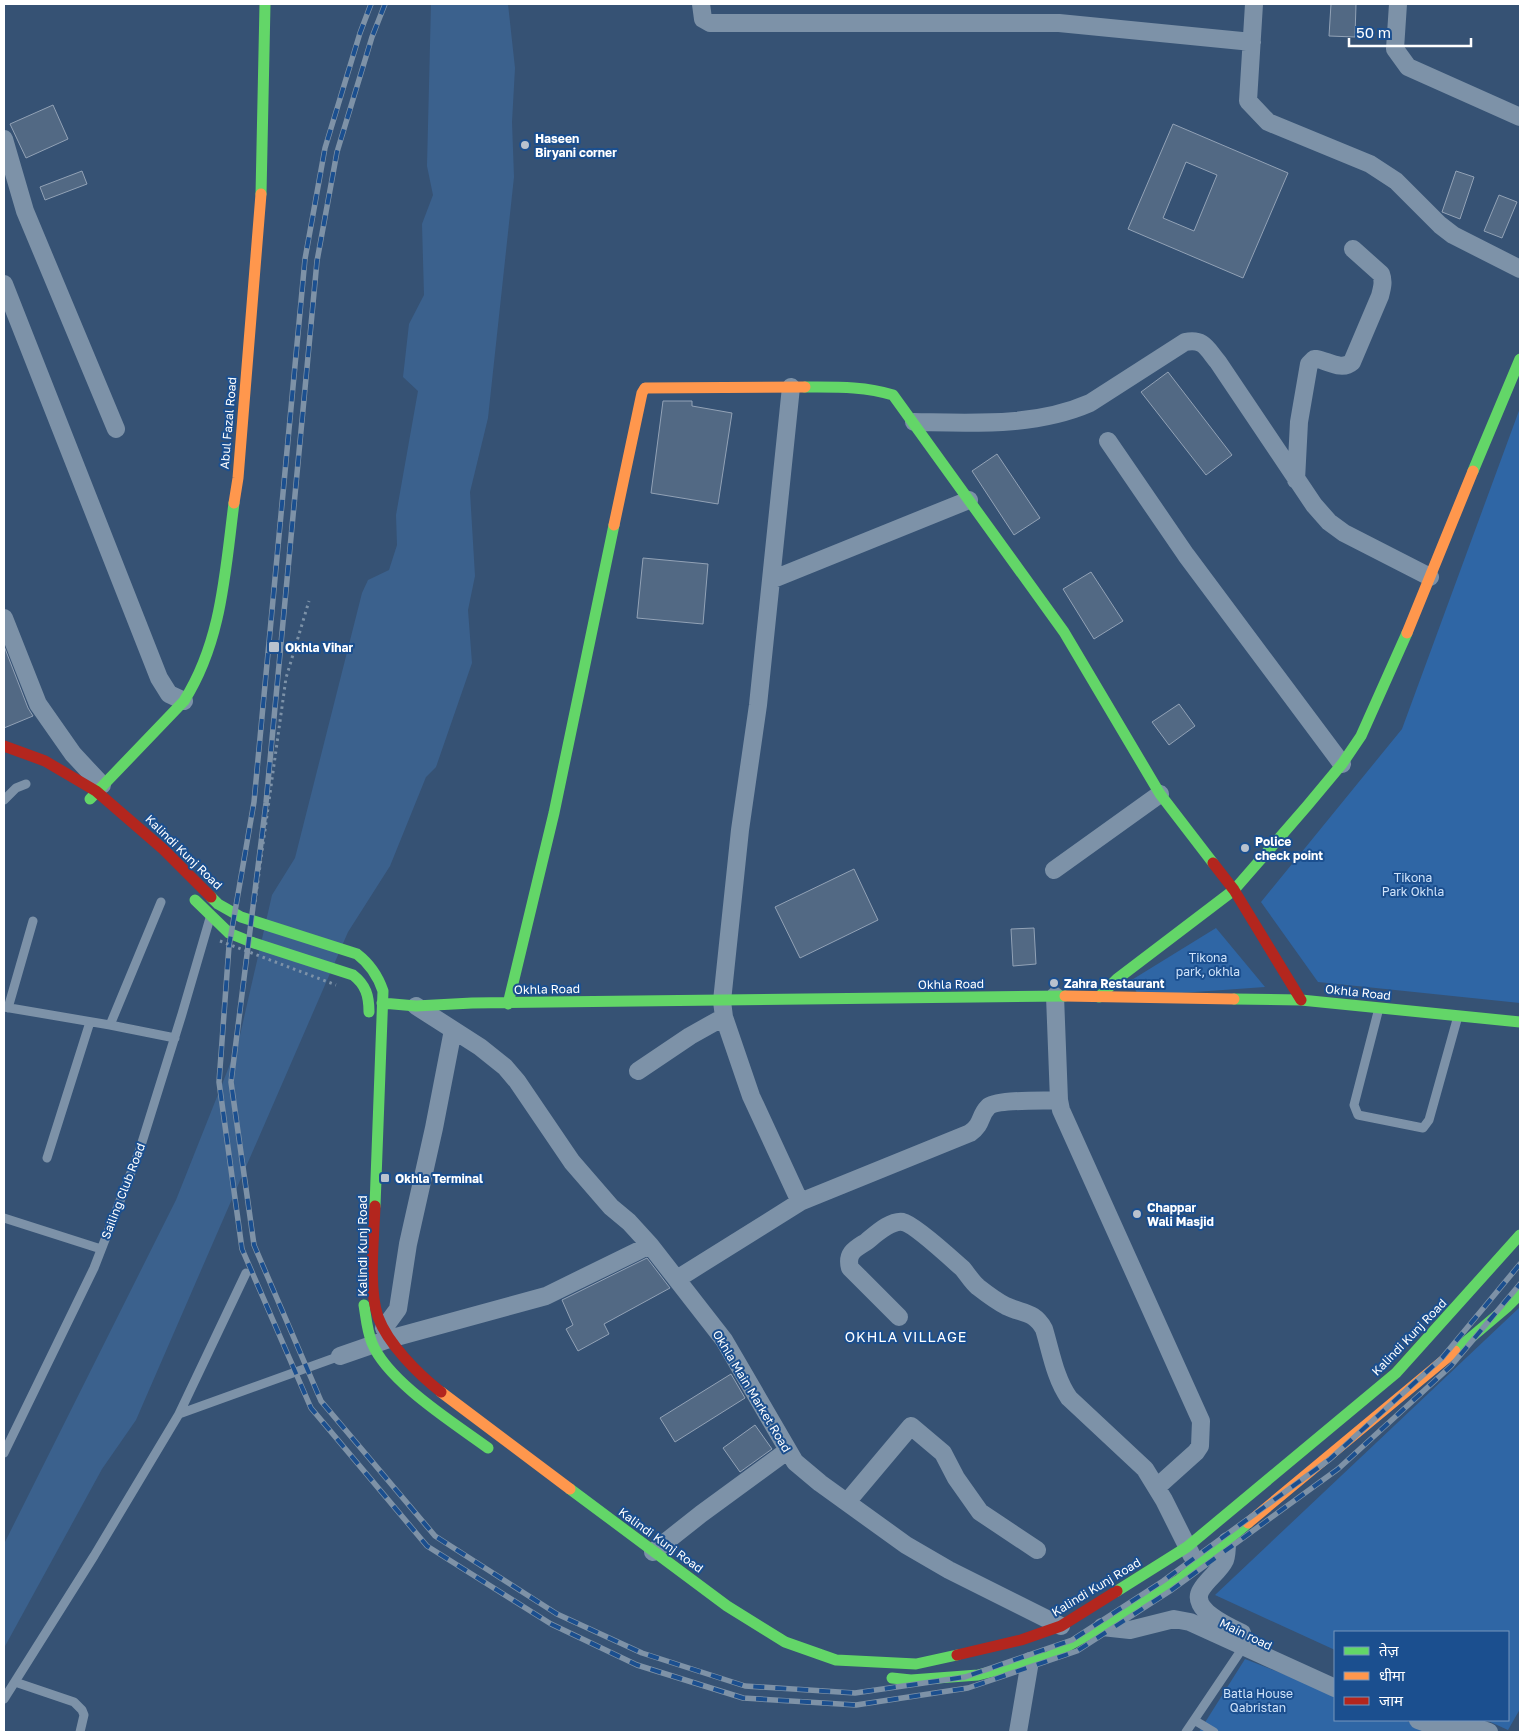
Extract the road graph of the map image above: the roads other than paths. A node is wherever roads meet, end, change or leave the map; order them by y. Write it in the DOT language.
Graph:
graph roads {
  1 [pos="265,4"];
  2 [pos="701,4"];
  3 [pos="1254,4"];
  4 [pos="1398,4"];
  5 [pos="1252,42"];
  6 [pos="1520,117"];
  7 [pos="4,139"];
  8 [pos="1353,249"];
  9 [pos="1520,269"];
  10 [pos="4,287"];
  11 [pos="1520,359"];
  12 [pos="791,387"];
  13 [pos="914,422"];
  14 [pos="116,429"];
  15 [pos="1108,441"];
  16 [pos="1296,480"];
  17 [pos="969,500"];
  18 [pos="1430,577"];
  19 [pos="771,580"];
  20 [pos="4,618"];
  21 [pos="184,701"];
  22 [pos="4,746"];
  23 [pos="1342,764"];
  24 [pos="26,766"];
  25 [pos="26,784"];
  26 [pos="16,788"];
  27 [pos="4,790"];
  28 [pos="96,792"];
  29 [pos="1160,794"];
  30 [pos="4,800"];
  31 [pos="119,826"];
  32 [pos="163,848"];
  33 [pos="155,860"];
  34 [pos="1054,870"];
  35 [pos="1234,890"];
  36 [pos="187,892"];
  37 [pos="161,902"];
  38 [pos="210,916"];
  39 [pos="33,921"];
  40 [pos="1055,996"];
  41 [pos="1099,997"];
  42 [pos="1301,1000"];
  43 [pos="382,1003"];
  44 [pos="508,1004"];
  45 [pos="416,1006"];
  46 [pos="6,1008"];
  47 [pos="1379,1008"];
  48 [pos="723,1009"];
  49 [pos="1458,1016"];
  50 [pos="90,1022"];
  51 [pos="369,1022"];
  52 [pos="1520,1022"];
  53 [pos="110,1024"];
  54 [pos="453,1030"];
  55 [pos="175,1038"];
  56 [pos="638,1071"];
  57 [pos="1059,1100"];
  58 [pos="47,1158"];
  59 [pos="365,1173"];
  60 [pos="800,1202"];
  61 [pos="4,1218"];
  62 [pos="1520,1235"];
  63 [pos="650,1245"];
  64 [pos="101,1249"];
  65 [pos="246,1273"];
  66 [pos="677,1279"];
  67 [pos="1520,1294"];
  68 [pos="899,1317"];
  69 [pos="387,1333"];
  70 [pos="372,1345"];
  71 [pos="340,1356"];
  72 [pos="179,1414"];
  73 [pos="787,1451"];
  74 [pos="4,1452"];
  75 [pos="497,1454"];
  76 [pos="1156,1487"];
  77 [pos="847,1502"];
  78 [pos="1227,1541"];
  79 [pos="1187,1547"];
  80 [pos="1037,1550"];
  81 [pos="653,1552"];
  82 [pos="1197,1565"];
  83 [pos="1061,1626"];
  84 [pos="1102,1627"];
  85 [pos="1244,1646"];
  86 [pos="1030,1661"];
  87 [pos="1334,1676"];
  88 [pos="884,1678"];
  89 [pos="15,1682"];
  90 [pos="1334,1688"];
  91 [pos="4,1699"];
  92 [pos="1194,1720"];
  93 [pos="1421,1721"];
  94 [pos="1457,1721"];
  95 [pos="80,1732"];
  96 [pos="1018,1732"];
  97 [pos="1186,1732"];
  98 [pos="1214,1732"];
  99 [pos="1451,1732"];
  100 [pos="1489,1732"];
  1 -- 21 [label="street, Abul Fazal Road"];
  2 -- 5 [label="street"];
  3 -- 5 [label="street"];
  4 -- 6 [label="street"];
  5 -- 9 [label="street"];
  7 -- 14 [label="street"];
  8 -- 16 [label="street"];
  10 -- 21 [label="street"];
  11 -- 18 [label="street"];
  12 -- 13 [label="street"];
  12 -- 19 [label="street"];
  12 -- 44 [label="street"];
  13 -- 16 [label="street"];
  13 -- 17 [label="street"];
  15 -- 23 [label="street"];
  16 -- 18 [label="street"];
  17 -- 19 [label="street"];
  17 -- 29 [label="street"];
  18 -- 23 [label="street"];
  19 -- 48 [label="street"];
  20 -- 28 [label="street"];
  21 -- 28 [label="street, Abul Fazal Road"];
  22 -- 28 [label="street"];
  23 -- 35 [label="street"];
  24 -- 28 [label="street"];
  25 -- 26 [label="lane"];
  26 -- 27 [label="lane"];
  26 -- 30 [label="lane"];
  28 -- 31 [label="street"];
  28 -- 32 [label="street, Kalindi Kunj Road"];
  29 -- 34 [label="street"];
  29 -- 35 [label="street"];
  32 -- 33 [label="street"];
  32 -- 43 [label="street, Kalindi Kunj Road"];
  35 -- 41 [label="street"];
  35 -- 42 [label="street"];
  36 -- 38 [label="street"];
  37 -- 53 [label="lane"];
  38 -- 51 [label="street"];
  38 -- 55 [label="lane, Sailing Club Road"];
  39 -- 46 [label="lane"];
  40 -- 41 [label="street, Okhla Road"];
  40 -- 48 [label="street, Okhla Road"];
  40 -- 57 [label="street"];
  41 -- 42 [label="street, Okhla Road"];
  42 -- 47 [label="street, Okhla Road"];
  43 -- 45 [label="street, Okhla Road"];
  43 -- 69 [label="street, Kalindi Kunj Road"];
  44 -- 45 [label="street, Okhla Road"];
  44 -- 48 [label="street, Okhla Road"];
  45 -- 54 [label="street, Okhla Main Market Road"];
  46 -- 50 [label="lane"];
  47 -- 49 [label="street, Okhla Road"];
  47 -- 49 [label="lane"];
  48 -- 56 [label="street"];
  48 -- 60 [label="street"];
  49 -- 52 [label="street, Okhla Road"];
  50 -- 53 [label="lane"];
  50 -- 58 [label="lane"];
  53 -- 55 [label="lane"];
  54 -- 63 [label="street, Okhla Main Market Road"];
  54 -- 69 [label="street"];
  55 -- 64 [label="lane, Sailing Club Road"];
  57 -- 60 [label="street"];
  57 -- 76 [label="street"];
  59 -- 70 [label="street, Kalindi Kunj Road"];
  60 -- 66 [label="street"];
  61 -- 64 [label="lane"];
  62 -- 79 [label="street, Kalindi Kunj Road"];
  63 -- 66 [label="street, Okhla Main Market Road"];
  63 -- 69 [label="street"];
  64 -- 74 [label="lane, Sailing Club Road"];
  65 -- 72 [label="lane"];
  66 -- 73 [label="street, Okhla Main Market Road"];
  67 -- 78 [label="street"];
  68 -- 76 [label="street"];
  69 -- 70 [label="street"];
  69 -- 81 [label="street, Kalindi Kunj Road"];
  70 -- 71 [label="street"];
  70 -- 75 [label="street, Kalindi Kunj Road"];
  71 -- 72 [label="lane"];
  72 -- 89 [label="lane"];
  73 -- 77 [label="street, Okhla Main Market Road"];
  73 -- 81 [label="street"];
  76 -- 79 [label="street"];
  77 -- 80 [label="street"];
  77 -- 83 [label="street, Okhla Main Market Road"];
  78 -- 82 [label="street"];
  78 -- 87 [label="street, Main road"];
  79 -- 82 [label="street"];
  79 -- 83 [label="street, Kalindi Kunj Road"];
  81 -- 83 [label="street, Kalindi Kunj Road"];
  82 -- 84 [label="street"];
  84 -- 85 [label="street"];
  84 -- 86 [label="street"];
  85 -- 90 [label="street"];
  85 -- 92 [label="lane"];
  86 -- 88 [label="street"];
  86 -- 96 [label="street"];
  89 -- 91 [label="lane"];
  89 -- 95 [label="lane"];
  92 -- 97 [label="lane"];
  92 -- 98 [label="lane"];
  93 -- 99 [label="street"];
  94 -- 100 [label="street"];
}
